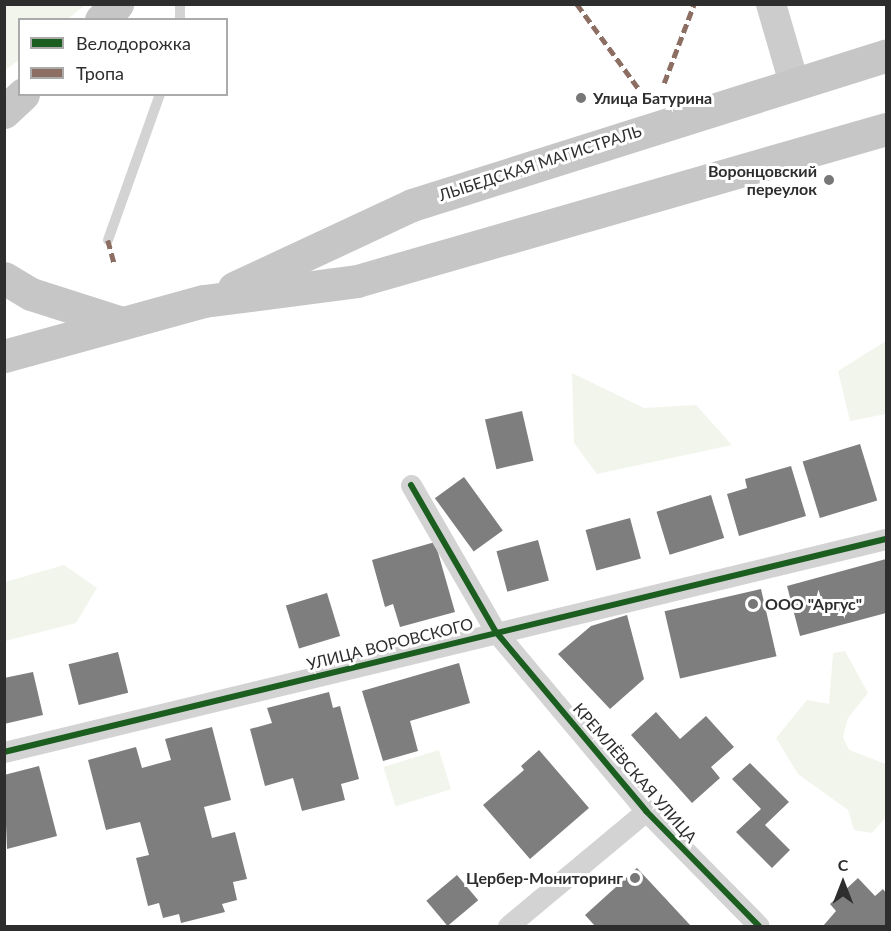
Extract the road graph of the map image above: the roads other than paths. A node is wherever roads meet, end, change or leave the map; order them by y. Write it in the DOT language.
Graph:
graph roads {
  1 [pos="117,4"];
  2 [pos="771,4"];
  3 [pos="103,18"];
  4 [pos="886,56"];
  5 [pos="794,83"];
  6 [pos="21,96"];
  7 [pos="159,96"];
  8 [pos="4,112"];
  9 [pos="886,129"];
  10 [pos="108,240"];
  11 [pos="4,278"];
  12 [pos="204,301"];
  13 [pos="122,323"];
  14 [pos="4,356"];
  15 [pos="411,485"];
  16 [pos="886,539"];
  17 [pos="496,632"];
  18 [pos="4,752"];
  19 [pos="646,811"];
  20 [pos="508,927"];
  21 [pos="759,927"];
  1 -- 3 [label="main road"];
  2 -- 5 [label="street"];
  4 -- 5 [label="main road, ЛЫБЕДСКАЯ МАГИСТРАЛЬ"];
  5 -- 12 [label="main road, ЛЫБЕДСКАЯ МАГИСТРАЛЬ"];
  6 -- 8 [label="main road"];
  7 -- 10 [label="lane"];
  9 -- 12 [label="main road, ЛЫБЕДСКАЯ МАГИСТРАЛЬ"];
  11 -- 13 [label="main road"];
  12 -- 13 [label="main road, ЛЫБЕДСКАЯ МАГИСТРАЛЬ"];
  13 -- 14 [label="main road, ЛЫБЕДСКАЯ МАГИСТРАЛЬ"];
  15 -- 17 [label="street, КРЕМЛЁВСКАЯ УЛИЦА"];
  16 -- 17 [label="street, УЛИЦА ВОРОВСКОГО"];
  17 -- 18 [label="street, УЛИЦА ВОРОВСКОГО"];
  17 -- 19 [label="street, КРЕМЛЁВСКАЯ УЛИЦА"];
  19 -- 20 [label="street"];
  19 -- 21 [label="street, КРЕМЛЁВСКАЯ УЛИЦА"];
}
